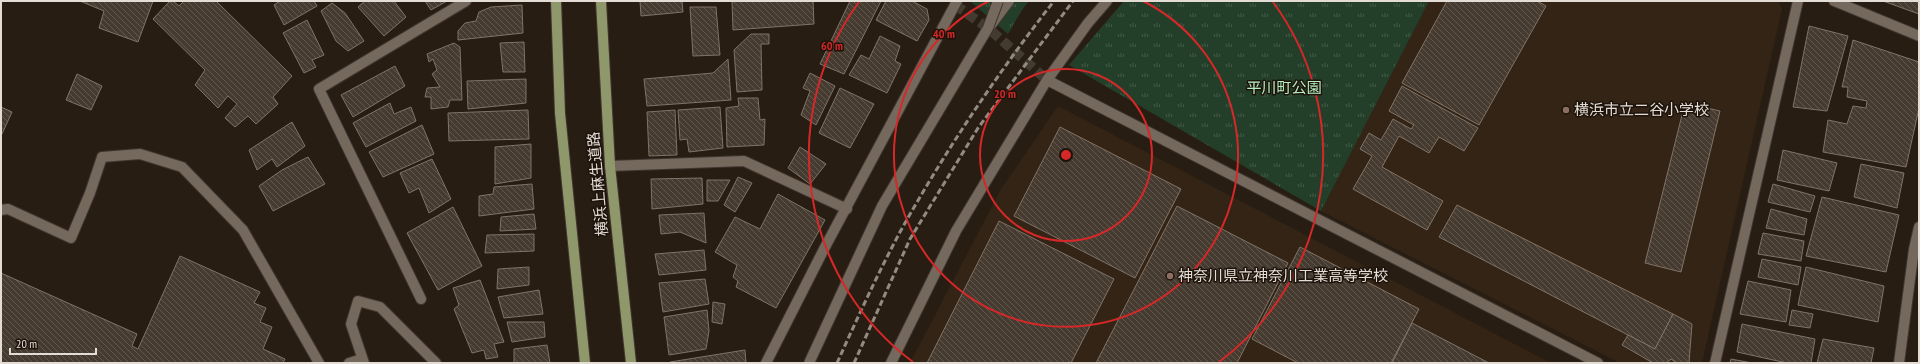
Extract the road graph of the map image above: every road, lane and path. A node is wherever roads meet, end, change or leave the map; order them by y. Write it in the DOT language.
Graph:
graph roads {
  1 [pos="466,1"];
  2 [pos="556,1"];
  3 [pos="601,1"];
  4 [pos="998,1"];
  5 [pos="1008,1"];
  6 [pos="1107,1"];
  7 [pos="1798,1"];
  8 [pos="1834,1"];
  9 [pos="953,2"];
  10 [pos="988,28"];
  11 [pos="1919,36"];
  12 [pos="1047,80"];
  13 [pos="610,166"];
  14 [pos="846,209"];
  15 [pos="1,210"];
  16 [pos="1919,227"];
  17 [pos="1917,250"];
  18 [pos="421,299"];
  19 [pos="363,361"];
  20 [pos="319,363"];
  21 [pos="349,363"];
  22 [pos="436,363"];
  23 [pos="585,363"];
  24 [pos="631,363"];
  25 [pos="766,363"];
  26 [pos="809,363"];
  27 [pos="891,363"];
  28 [pos="1598,363"];
  29 [pos="1715,363"];
  30 [pos="1900,363"];
  1 -- 18 [label="street"];
  2 -- 23 [label="main road, 横浜上麻生道路"];
  3 -- 13 [label="main road, 横浜上麻生道路"];
  4 -- 10 [label="street, bridge"];
  5 -- 10 [label="street, bridge"];
  6 -- 12 [label="street"];
  7 -- 29 [label="street"];
  8 -- 11 [label="street"];
  9 -- 14 [label="street"];
  10 -- 26 [label="street, bridge"];
  12 -- 27 [label="street"];
  12 -- 28 [label="street"];
  13 -- 14 [label="street"];
  13 -- 24 [label="main road, 横浜上麻生道路"];
  14 -- 25 [label="street"];
  15 -- 20 [label="street"];
  16 -- 17 [label="street"];
  17 -- 30 [label="street"];
  19 -- 21 [label="street"];
  19 -- 22 [label="street"];
}
